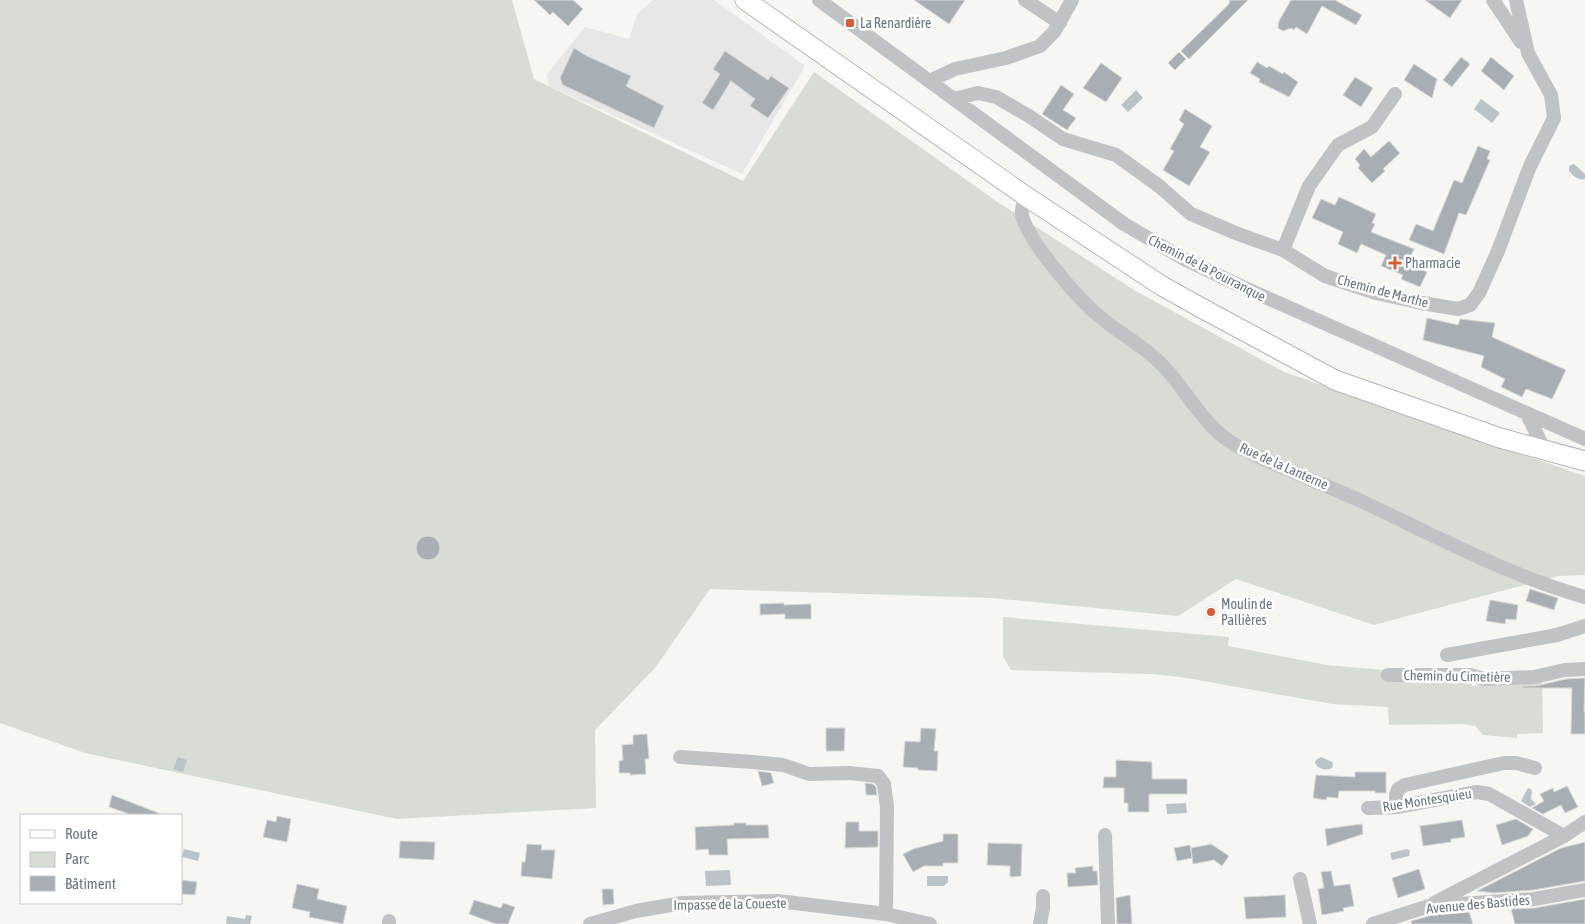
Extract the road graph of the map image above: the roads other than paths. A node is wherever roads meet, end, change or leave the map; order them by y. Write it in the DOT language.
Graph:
graph roads {
  1 [pos="744,0"];
  2 [pos="819,0"];
  3 [pos="1025,0"];
  4 [pos="1072,0"];
  5 [pos="1493,0"];
  6 [pos="1516,0"];
  7 [pos="1060,23"];
  8 [pos="1528,53"];
  9 [pos="930,81"];
  10 [pos="1395,94"];
  11 [pos="954,99"];
  12 [pos="1027,197"];
  13 [pos="1283,250"];
  14 [pos="1527,414"];
  15 [pos="1585,439"];
  16 [pos="1544,449"];
  17 [pos="1585,461"];
  18 [pos="1585,597"];
  19 [pos="1585,626"];
  20 [pos="1447,655"];
  21 [pos="1585,669"];
  22 [pos="1388,675"];
  23 [pos="680,757"];
  24 [pos="1534,768"];
  25 [pos="1397,807"];
  26 [pos="1368,808"];
  27 [pos="1585,822"];
  28 [pos="1105,835"];
  29 [pos="1564,836"];
  30 [pos="1300,879"];
  31 [pos="1585,890"];
  32 [pos="1043,896"];
  33 [pos="1429,906"];
  34 [pos="886,914"];
  35 [pos="590,924"];
  36 [pos="930,924"];
  37 [pos="1040,924"];
  38 [pos="1108,924"];
  39 [pos="1310,924"];
  40 [pos="1373,924"];
  1 -- 12 [label="main road"];
  2 -- 9 [label="street, Chemin de la Pourranque"];
  3 -- 7 [label="street"];
  4 -- 7 [label="street"];
  5 -- 8 [label="street"];
  6 -- 8 [label="street, Chemin de Marthe"];
  7 -- 9 [label="street"];
  8 -- 13 [label="street, Chemin de Marthe"];
  9 -- 11 [label="street, Chemin de la Pourranque"];
  10 -- 13 [label="street"];
  11 -- 13 [label="street, Chemin de Marthe"];
  11 -- 14 [label="street, Chemin de la Pourranque"];
  12 -- 16 [label="main road"];
  12 -- 18 [label="street, Rue de la Lanterne"];
  14 -- 15 [label="street, Chemin de la Pourranque"];
  14 -- 16 [label="street"];
  16 -- 17 [label="main road"];
  19 -- 20 [label="street"];
  21 -- 22 [label="street, Chemin du Cimetière"];
  23 -- 34 [label="street"];
  24 -- 25 [label="street"];
  25 -- 26 [label="street, Rue Montesquieu"];
  25 -- 29 [label="street, Rue Montesquieu"];
  27 -- 29 [label="street"];
  28 -- 38 [label="street"];
  29 -- 33 [label="street"];
  30 -- 39 [label="street"];
  31 -- 33 [label="street, Avenue des Bastides"];
  32 -- 37 [label="street"];
  33 -- 40 [label="street, Avenue des Bastides"];
  34 -- 35 [label="street, Impasse de la Coueste"];
  34 -- 36 [label="street, Impasse de la Coueste"];
}
